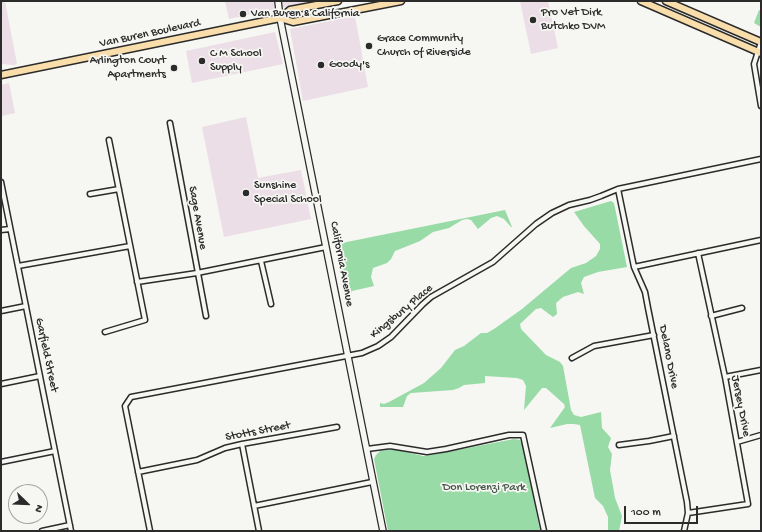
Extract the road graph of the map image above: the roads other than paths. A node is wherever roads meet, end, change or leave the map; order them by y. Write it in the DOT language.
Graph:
graph roads {
  1 [pos="278,1"];
  2 [pos="338,1"];
  3 [pos="401,1"];
  4 [pos="641,1"];
  5 [pos="666,1"];
  6 [pos="280,18"];
  7 [pos="761,42"];
  8 [pos="759,52"];
  9 [pos="1,75"];
  10 [pos="761,106"];
  11 [pos="170,123"];
  12 [pos="109,140"];
  13 [pos="761,159"];
  14 [pos="1,182"];
  15 [pos="119,189"];
  16 [pos="618,189"];
  17 [pos="90,194"];
  18 [pos="10,229"];
  19 [pos="1,230"];
  20 [pos="761,240"];
  21 [pos="130,246"];
  22 [pos="326,248"];
  23 [pos="698,253"];
  24 [pos="262,261"];
  25 [pos="18,266"];
  26 [pos="634,267"];
  27 [pos="197,273"];
  28 [pos="138,282"];
  29 [pos="271,304"];
  30 [pos="26,306"];
  31 [pos="742,308"];
  32 [pos="1,311"];
  33 [pos="206,316"];
  34 [pos="711,316"];
  35 [pos="105,332"];
  36 [pos="654,335"];
  37 [pos="348,355"];
  38 [pos="572,358"];
  39 [pos="761,370"];
  40 [pos="40,376"];
  41 [pos="725,377"];
  42 [pos="1,384"];
  43 [pos="337,427"];
  44 [pos="761,435"];
  45 [pos="674,436"];
  46 [pos="738,442"];
  47 [pos="242,444"];
  48 [pos="619,445"];
  49 [pos="367,449"];
  50 [pos="55,451"];
  51 [pos="1,462"];
  52 [pos="138,472"];
  53 [pos="372,482"];
  54 [pos="254,506"];
  55 [pos="688,513"];
  56 [pos="70,525"];
  57 [pos="42,531"];
  58 [pos="71,531"];
  59 [pos="150,531"];
  60 [pos="259,531"];
  61 [pos="383,531"];
  62 [pos="544,531"];
  63 [pos="684,531"];
  1 -- 6 [label="main road, California Avenue"];
  2 -- 6 [label="main road, Van Buren Boulevard"];
  3 -- 6 [label="main road, Van Buren Boulevard"];
  4 -- 8 [label="main road"];
  5 -- 7 [label="main road"];
  6 -- 9 [label="main road, Van Buren Boulevard"];
  6 -- 22 [label="main road, California Avenue"];
  7 -- 8 [label="street"];
  8 -- 10 [label="street"];
  11 -- 27 [label="street, Sage Avenue"];
  12 -- 15 [label="street"];
  13 -- 16 [label="street, Kingsbury Place"];
  14 -- 18 [label="street, Garfield Street"];
  15 -- 17 [label="street"];
  15 -- 21 [label="street"];
  16 -- 26 [label="street, Delano Drive"];
  16 -- 37 [label="street, Kingsbury Place"];
  18 -- 19 [label="street"];
  18 -- 25 [label="street, Garfield Street"];
  20 -- 23 [label="street"];
  21 -- 25 [label="street"];
  21 -- 28 [label="street"];
  22 -- 24 [label="street"];
  22 -- 37 [label="main road, California Avenue"];
  23 -- 26 [label="street"];
  23 -- 34 [label="street, Jersey Drive"];
  24 -- 27 [label="street"];
  24 -- 29 [label="street"];
  25 -- 30 [label="street, Garfield Street"];
  26 -- 36 [label="street, Delano Drive"];
  27 -- 28 [label="street"];
  27 -- 33 [label="street, Sage Avenue"];
  28 -- 35 [label="street"];
  30 -- 32 [label="street"];
  30 -- 40 [label="street, Garfield Street"];
  31 -- 34 [label="street"];
  34 -- 41 [label="street, Jersey Drive"];
  36 -- 38 [label="street"];
  36 -- 45 [label="street, Delano Drive"];
  37 -- 49 [label="main road, California Avenue"];
  37 -- 52 [label="street, Kingsbury Place"];
  39 -- 41 [label="street"];
  40 -- 42 [label="street"];
  40 -- 50 [label="street, Garfield Street"];
  41 -- 46 [label="street, Jersey Drive"];
  43 -- 47 [label="street, Stotts Street"];
  44 -- 46 [label="street"];
  45 -- 48 [label="street"];
  45 -- 55 [label="street, Delano Drive"];
  46 -- 55 [label="street, Jersey Drive"];
  47 -- 52 [label="street, Stotts Street"];
  47 -- 54 [label="street"];
  49 -- 53 [label="main road, California Avenue"];
  49 -- 62 [label="street"];
  50 -- 51 [label="street"];
  50 -- 56 [label="street, Garfield Street"];
  52 -- 59 [label="street"];
  53 -- 54 [label="street"];
  53 -- 61 [label="main road, California Avenue"];
  54 -- 60 [label="street"];
  55 -- 63 [label="street, Delano Drive"];
  56 -- 57 [label="street"];
  56 -- 58 [label="street, Garfield Street"];
}
